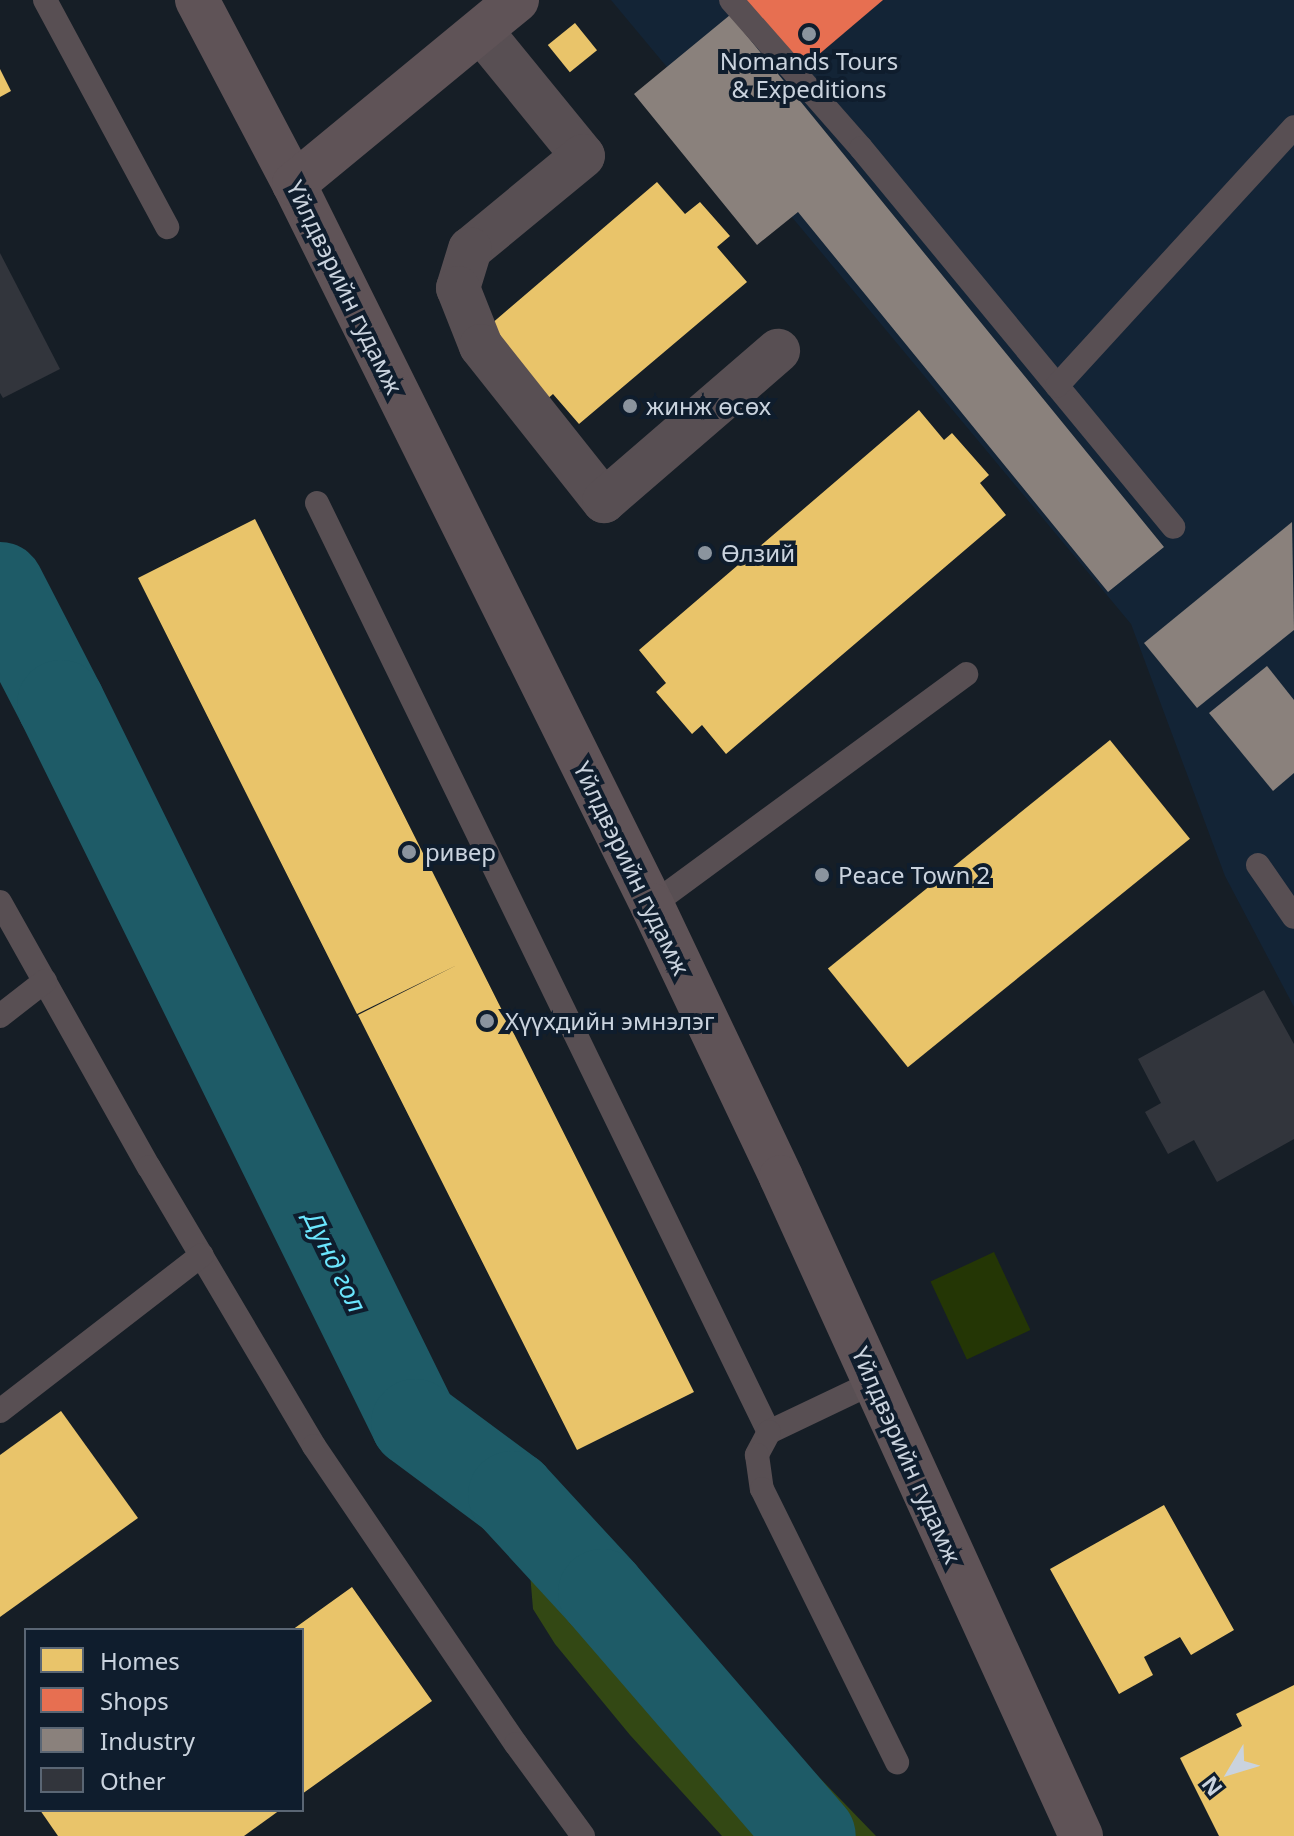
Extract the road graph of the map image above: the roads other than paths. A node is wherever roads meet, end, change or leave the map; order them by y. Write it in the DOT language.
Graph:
graph roads {
  1 [pos="45,0"];
  2 [pos="197,0"];
  3 [pos="517,0"];
  4 [pos="731,0"];
  5 [pos="481,31"];
  6 [pos="1294,127"];
  7 [pos="294,184"];
  8 [pos="167,227"];
  9 [pos="778,351"];
  10 [pos="1057,386"];
  11 [pos="317,503"];
  12 [pos="1173,527"];
  13 [pos="966,674"];
  14 [pos="1258,865"];
  15 [pos="0,902"];
  16 [pos="652,905"];
  17 [pos="1294,917"];
  18 [pos="45,981"];
  19 [pos="0,1016"];
  20 [pos="202,1255"];
  21 [pos="874,1382"];
  22 [pos="0,1411"];
  23 [pos="769,1432"];
  24 [pos="897,1762"];
  25 [pos="583,1836"];
  26 [pos="1081,1836"];
  1 -- 8 [label="lane"];
  2 -- 7 [label="main road, Yйлдвэрийн гудамж"];
  3 -- 5 [label="main road"];
  4 -- 10 [label="lane"];
  5 -- 7 [label="main road"];
  5 -- 9 [label="street"];
  6 -- 10 [label="lane"];
  7 -- 16 [label="main road, Yйлдвэрийн гудамж"];
  10 -- 12 [label="lane"];
  11 -- 23 [label="lane"];
  13 -- 16 [label="lane"];
  14 -- 17 [label="lane"];
  15 -- 18 [label="lane"];
  16 -- 21 [label="main road, Yйлдвэрийн гудамж"];
  18 -- 19 [label="lane"];
  18 -- 20 [label="lane"];
  20 -- 22 [label="lane"];
  20 -- 25 [label="lane"];
  21 -- 23 [label="lane"];
  21 -- 26 [label="main road, Yйлдвэрийн гудамж"];
  23 -- 24 [label="lane"];
}
